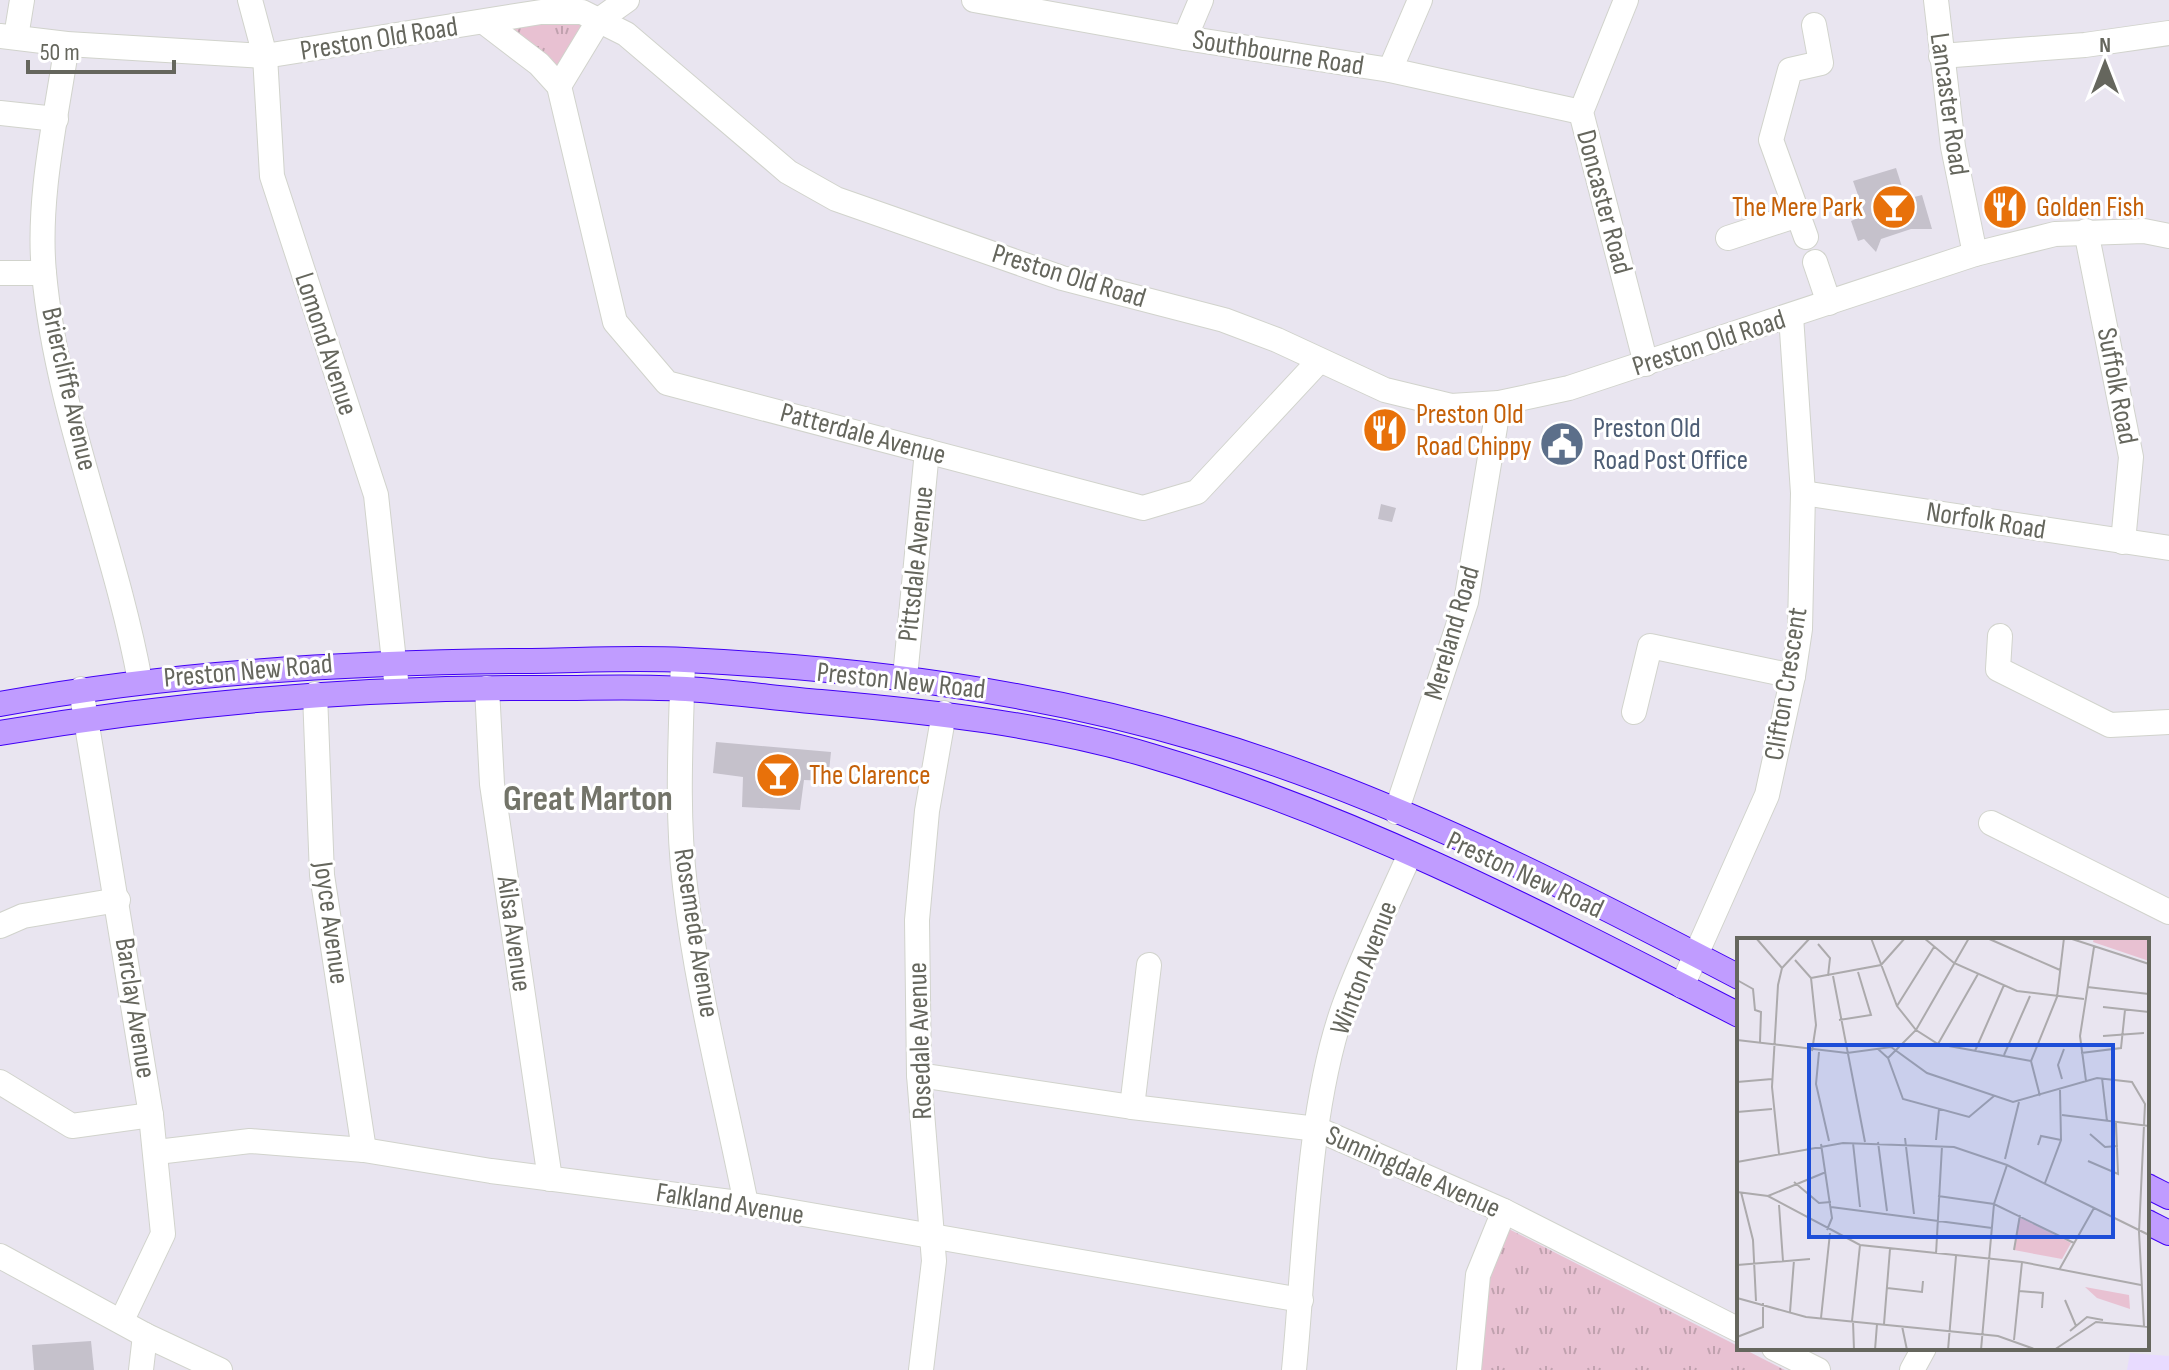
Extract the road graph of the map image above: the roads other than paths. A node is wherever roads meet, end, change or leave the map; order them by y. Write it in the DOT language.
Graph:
graph roads {
  1 [pos="22,0"];
  2 [pos="250,0"];
  3 [pos="627,0"];
  4 [pos="974,0"];
  5 [pos="1201,0"];
  6 [pos="1420,0"];
  7 [pos="1626,0"];
  8 [pos="1936,0"];
  9 [pos="599,20"];
  10 [pos="484,22"];
  11 [pos="1814,25"];
  12 [pos="2169,33"];
  13 [pos="8,36"];
  14 [pos="1185,38"];
  15 [pos="67,44"];
  16 [pos="265,56"];
  17 [pos="1941,56"];
  18 [pos="1390,70"];
  19 [pos="559,86"];
  20 [pos="1581,112"];
  21 [pos="0,113"];
  22 [pos="56,119"];
  23 [pos="2086,231"];
  24 [pos="2169,236"];
  25 [pos="1728,238"];
  26 [pos="1975,254"];
  27 [pos="1815,262"];
  28 [pos="0,273"];
  29 [pos="44,273"];
  30 [pos="1829,303"];
  31 [pos="1791,316"];
  32 [pos="1319,361"];
  33 [pos="1646,364"];
  34 [pos="1499,403"];
  35 [pos="927,451"];
  36 [pos="1803,493"];
  37 [pos="2123,542"];
  38 [pos="2169,548"];
  39 [pos="2000,636"];
  40 [pos="683,660"];
  41 [pos="395,663"];
  42 [pos="1793,676"];
  43 [pos="905,677"];
  44 [pos="140,681"];
  45 [pos="487,688"];
  46 [pos="81,689"];
  47 [pos="397,689"];
  48 [pos="682,689"];
  49 [pos="315,694"];
  50 [pos="0,704"];
  51 [pos="1634,712"];
  52 [pos="944,713"];
  53 [pos="87,719"];
  54 [pos="2169,722"];
  55 [pos="0,733"];
  56 [pos="1396,812"];
  57 [pos="1991,823"];
  58 [pos="1410,854"];
  59 [pos="118,900"];
  60 [pos="2169,912"];
  61 [pos="0,926"];
  62 [pos="1697,955"];
  63 [pos="1149,965"];
  64 [pos="1737,976"];
  65 [pos="1682,986"];
  66 [pos="1737,1014"];
  67 [pos="919,1075"];
  68 [pos="0,1082"];
  69 [pos="1132,1107"];
  70 [pos="151,1115"];
  71 [pos="1317,1129"];
  72 [pos="364,1150"];
  73 [pos="157,1152"];
  74 [pos="550,1179"];
  75 [pos="2149,1187"];
  76 [pos="2169,1197"];
  77 [pos="746,1204"];
  78 [pos="1504,1211"];
  79 [pos="2149,1223"];
  80 [pos="2169,1233"];
  81 [pos="930,1238"];
  82 [pos="0,1256"];
  83 [pos="1301,1300"];
  84 [pos="122,1320"];
  85 [pos="1737,1329"];
  86 [pos="145,1335"];
  87 [pos="1778,1350"];
  88 [pos="1923,1350"];
  89 [pos="141,1370"];
  90 [pos="220,1370"];
  91 [pos="921,1370"];
  92 [pos="1294,1370"];
  93 [pos="1469,1370"];
  94 [pos="1818,1370"];
  95 [pos="1912,1370"];
  1 -- 13 [label="street"];
  2 -- 16 [label="street, Lomond Avenue"];
  3 -- 9 [label="street"];
  4 -- 14 [label="street, Southbourne Road"];
  5 -- 14 [label="street"];
  6 -- 18 [label="street"];
  7 -- 20 [label="street, Doncaster Road"];
  8 -- 17 [label="street, Lancaster Road"];
  9 -- 10 [label="street, Preston Old Road"];
  9 -- 19 [label="street"];
  9 -- 32 [label="street, Preston Old Road"];
  10 -- 16 [label="street, Preston Old Road"];
  10 -- 19 [label="street"];
  11 -- 25 [label="street"];
  12 -- 17 [label="street"];
  13 -- 15 [label="street, Preston Old Road"];
  14 -- 18 [label="street, Southbourne Road"];
  15 -- 16 [label="street, Preston Old Road"];
  15 -- 22 [label="street, Briercliffe Avenue"];
  16 -- 41 [label="street, Lomond Avenue"];
  17 -- 26 [label="street, Lancaster Road"];
  18 -- 20 [label="street, Southbourne Road"];
  19 -- 35 [label="street, Patterdale Avenue"];
  20 -- 33 [label="street, Doncaster Road"];
  21 -- 22 [label="street"];
  22 -- 29 [label="street, Briercliffe Avenue"];
  23 -- 24 [label="street, Preston Old Road"];
  23 -- 26 [label="street, Preston Old Road"];
  23 -- 37 [label="street, Suffolk Road"];
  26 -- 30 [label="street, Preston Old Road"];
  27 -- 30 [label="street"];
  28 -- 29 [label="street"];
  29 -- 44 [label="street, Briercliffe Avenue"];
  30 -- 31 [label="street, Preston Old Road"];
  31 -- 33 [label="street, Preston Old Road"];
  31 -- 36 [label="street, Clifton Crescent"];
  32 -- 34 [label="street, Preston Old Road"];
  32 -- 35 [label="street, Patterdale Avenue"];
  33 -- 34 [label="street, Preston Old Road"];
  34 -- 56 [label="street, Mereland Road"];
  35 -- 43 [label="street, Pittsdale Avenue"];
  36 -- 37 [label="street, Norfolk Road"];
  36 -- 42 [label="street, Clifton Crescent"];
  37 -- 38 [label="street, Norfolk Road"];
  39 -- 54 [label="street"];
  40 -- 41 [label="highway, Preston New Road"];
  40 -- 43 [label="highway, Preston New Road"];
  40 -- 48 [label="street, Rosemede Avenue"];
  41 -- 44 [label="highway, Preston New Road"];
  41 -- 47 [label="street, Lomond Avenue"];
  42 -- 51 [label="street"];
  42 -- 62 [label="street, Clifton Crescent"];
  43 -- 56 [label="highway, Preston New Road"];
  44 -- 46 [label="highway, Preston New Road"];
  45 -- 47 [label="highway, Preston New Road"];
  45 -- 48 [label="highway, Preston New Road"];
  45 -- 74 [label="street, Ailsa Avenue"];
  46 -- 50 [label="highway, Preston New Road"];
  46 -- 53 [label="street, Barclay Avenue"];
  47 -- 49 [label="highway, Preston New Road"];
  48 -- 52 [label="highway, Preston New Road"];
  48 -- 77 [label="street, Rosemede Avenue"];
  49 -- 53 [label="highway, Preston New Road"];
  49 -- 72 [label="street, Joyce Avenue"];
  52 -- 58 [label="highway, Preston New Road"];
  52 -- 67 [label="street, Rosedale Avenue"];
  53 -- 55 [label="highway, Preston New Road"];
  53 -- 59 [label="street, Barclay Avenue"];
  56 -- 62 [label="highway, Preston New Road"];
  57 -- 60 [label="street"];
  58 -- 65 [label="highway, Preston New Road"];
  58 -- 71 [label="street, Winton Avenue"];
  59 -- 61 [label="street"];
  59 -- 70 [label="street, Barclay Avenue"];
  62 -- 64 [label="highway, Preston New Road"];
  62 -- 65 [label="street, Clifton Crescent"];
  63 -- 69 [label="street"];
  65 -- 66 [label="highway, Preston New Road"];
  67 -- 69 [label="street, Sunningdale Avenue"];
  67 -- 81 [label="street, Rosedale Avenue"];
  68 -- 70 [label="street"];
  69 -- 71 [label="street, Sunningdale Avenue"];
  70 -- 73 [label="street, Barclay Avenue"];
  71 -- 78 [label="street, Sunningdale Avenue"];
  71 -- 83 [label="street, Winton Avenue"];
  72 -- 73 [label="street, Falkland Avenue"];
  72 -- 74 [label="street, Falkland Avenue"];
  73 -- 84 [label="street, Barclay Avenue"];
  74 -- 77 [label="street, Falkland Avenue"];
  75 -- 76 [label="highway"];
  77 -- 81 [label="street, Falkland Avenue"];
  78 -- 85 [label="street, Sunningdale Avenue"];
  78 -- 93 [label="street"];
  79 -- 80 [label="highway"];
  81 -- 83 [label="street, Falkland Avenue"];
  81 -- 91 [label="street, Rosedale Avenue"];
  82 -- 84 [label="street"];
  83 -- 92 [label="street, Winton Avenue"];
  84 -- 86 [label="street"];
  86 -- 89 [label="street"];
  86 -- 90 [label="street"];
  87 -- 94 [label="street"];
  88 -- 95 [label="street"];
}
